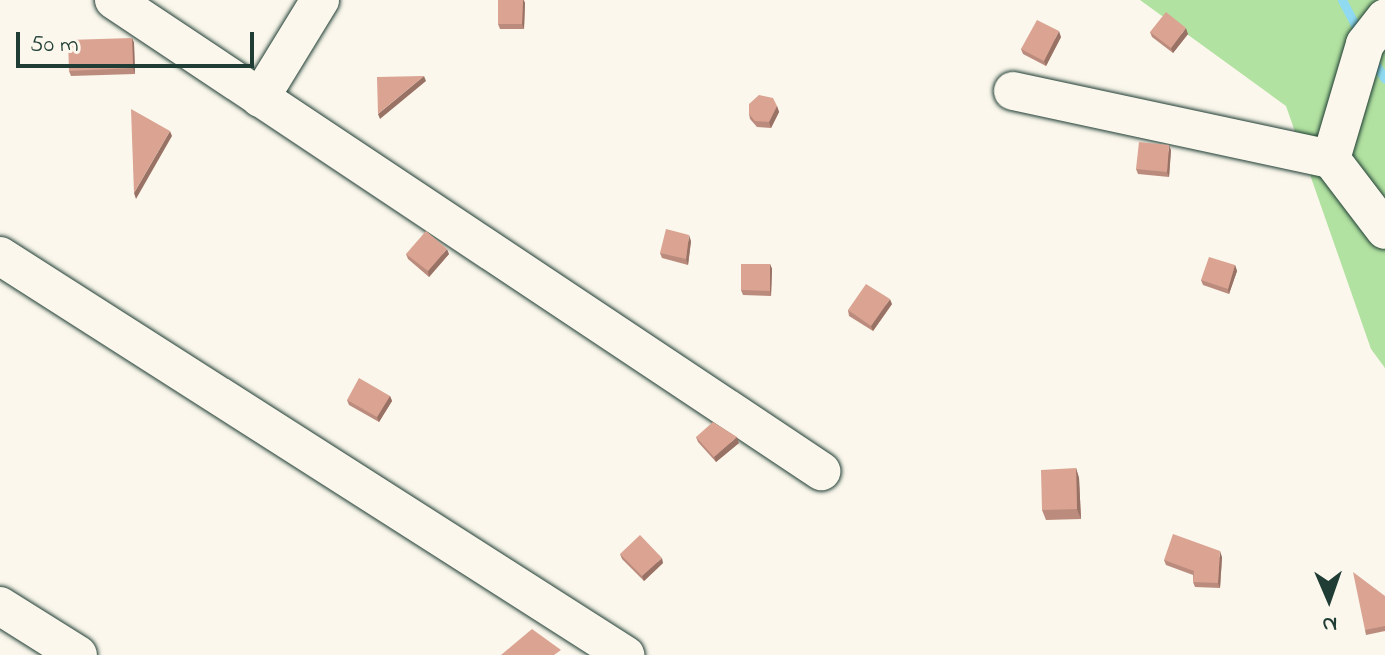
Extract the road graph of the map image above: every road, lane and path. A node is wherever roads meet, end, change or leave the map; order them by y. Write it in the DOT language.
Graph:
graph roads {
  1 [pos="114,0"];
  2 [pos="320,0"];
  3 [pos="1385,18"];
  4 [pos="1013,91"];
  5 [pos="260,98"];
  6 [pos="1331,159"];
  7 [pos="1385,230"];
  8 [pos="0,256"];
  9 [pos="821,471"];
  10 [pos="0,606"];
  11 [pos="78,655"];
  12 [pos="625,655"];
  1 -- 5 [label="street"];
  2 -- 5 [label="street"];
  3 -- 6 [label="street"];
  4 -- 6 [label="street"];
  5 -- 9 [label="street"];
  6 -- 7 [label="street"];
  8 -- 12 [label="street"];
  10 -- 11 [label="street"];
}
